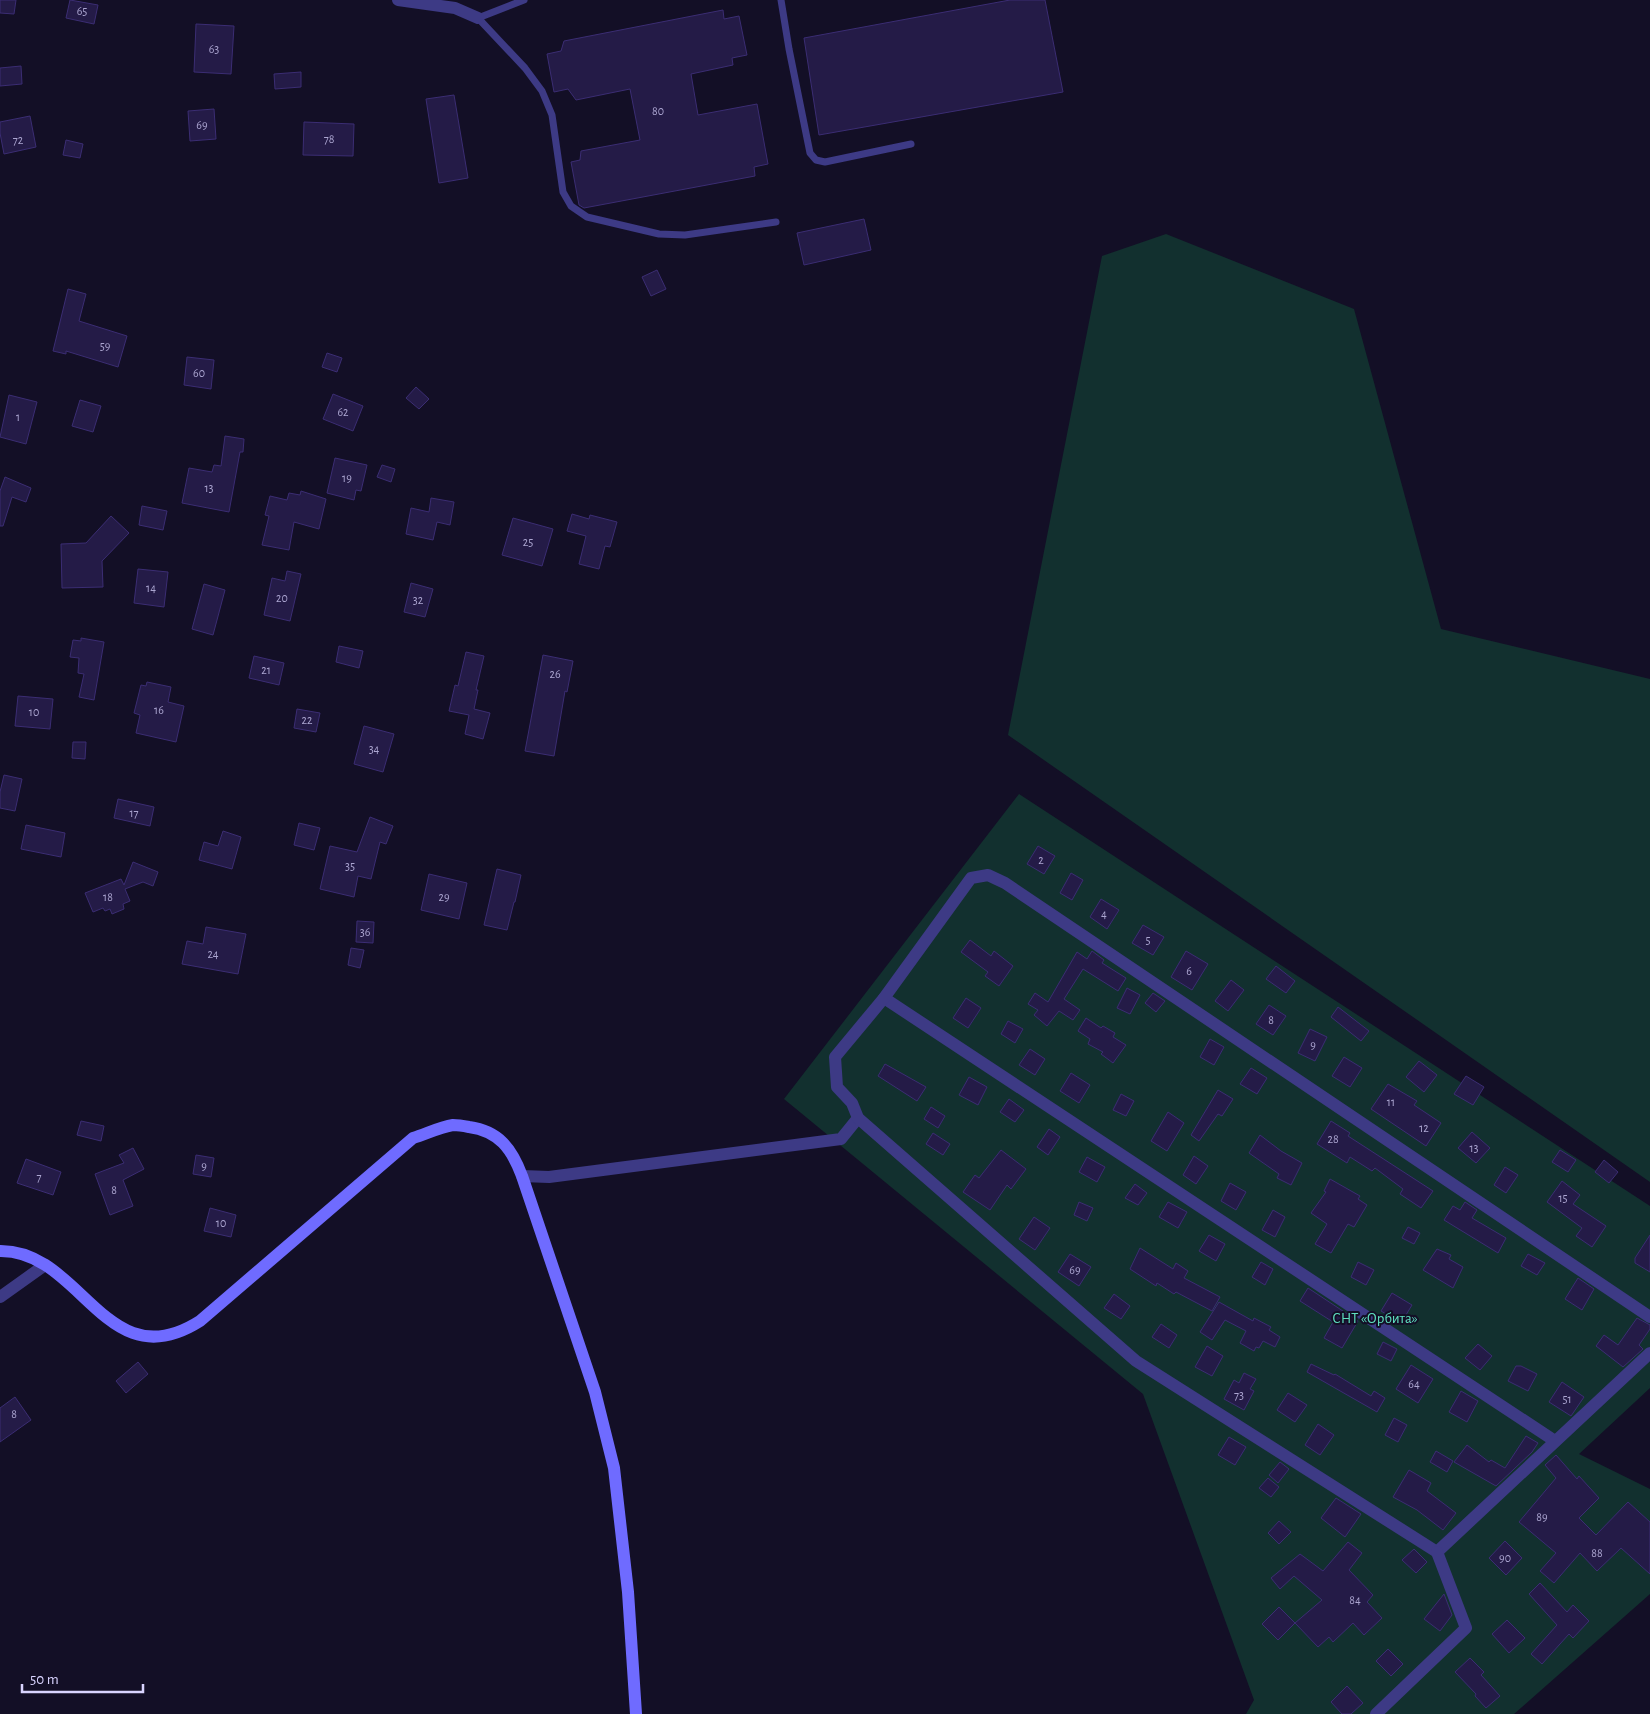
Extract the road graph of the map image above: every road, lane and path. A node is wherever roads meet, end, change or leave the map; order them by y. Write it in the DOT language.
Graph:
graph roads {
  1 [pos="398,0"];
  2 [pos="524,0"];
  3 [pos="782,0"];
  4 [pos="478,18"];
  5 [pos="911,144"];
  6 [pos="776,222"];
  7 [pos="884,998"];
  8 [pos="858,1118"];
  9 [pos="522,1176"];
  10 [pos="0,1251"];
  11 [pos="45,1264"];
  12 [pos="0,1298"];
  13 [pos="1650,1317"];
  14 [pos="1650,1353"];
  15 [pos="1555,1442"];
  16 [pos="1436,1552"];
  17 [pos="636,1714"];
  18 [pos="1376,1714"];
  1 -- 4 [label="street"];
  2 -- 4 [label="lane"];
  3 -- 5 [label="lane"];
  4 -- 6 [label="lane"];
  7 -- 8 [label="street"];
  7 -- 13 [label="street"];
  7 -- 15 [label="street"];
  8 -- 9 [label="street"];
  8 -- 16 [label="street"];
  9 -- 11 [label="street"];
  9 -- 17 [label="street"];
  10 -- 11 [label="street"];
  11 -- 12 [label="street"];
  14 -- 15 [label="street"];
  15 -- 16 [label="street"];
  16 -- 18 [label="street"];
}
